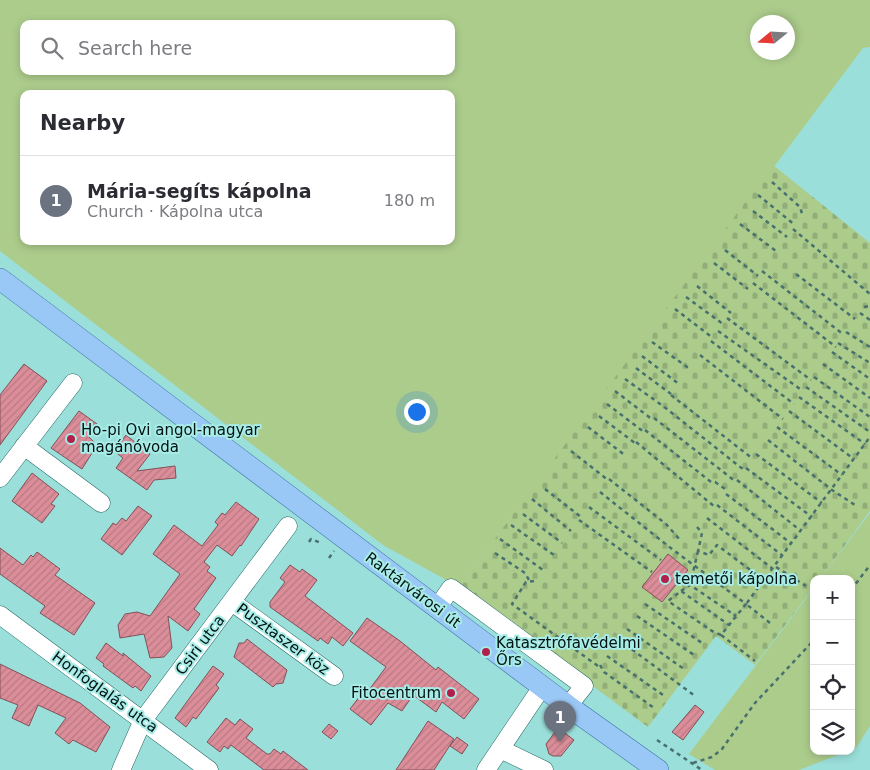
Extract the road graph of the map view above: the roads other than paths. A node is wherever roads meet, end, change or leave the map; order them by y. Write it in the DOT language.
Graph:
graph roads {
  1 [pos="0,279"];
  2 [pos="73,383"];
  3 [pos="24,446"];
  4 [pos="0,478"];
  5 [pos="101,503"];
  6 [pos="288,526"];
  7 [pos="232,602"];
  8 [pos="437,608"];
  9 [pos="0,615"];
  10 [pos="334,676"];
  11 [pos="542,687"];
  12 [pos="568,706"];
  13 [pos="143,720"];
  14 [pos="500,748"];
  15 [pos="122,770"];
  16 [pos="209,770"];
  17 [pos="486,770"];
  18 [pos="544,770"];
  19 [pos="658,770"];
  1 -- 8 [label="main road, Raktárvárosi út"];
  2 -- 3 [label="street"];
  3 -- 4 [label="street"];
  3 -- 5 [label="street"];
  6 -- 7 [label="street, Csiri utca"];
  7 -- 10 [label="street, Pusztaszer köz"];
  7 -- 13 [label="street, Csiri utca"];
  8 -- 11 [label="main road, Raktárvárosi út"];
  8 -- 12 [label="street"];
  9 -- 13 [label="street, Honfoglalás utca"];
  11 -- 12 [label="main road, Raktárvárosi út"];
  11 -- 14 [label="street"];
  12 -- 19 [label="main road, Raktárvárosi út"];
  13 -- 15 [label="street, Csiri utca"];
  13 -- 16 [label="street, Honfoglalás utca"];
  14 -- 17 [label="street"];
  14 -- 18 [label="street"];
}
